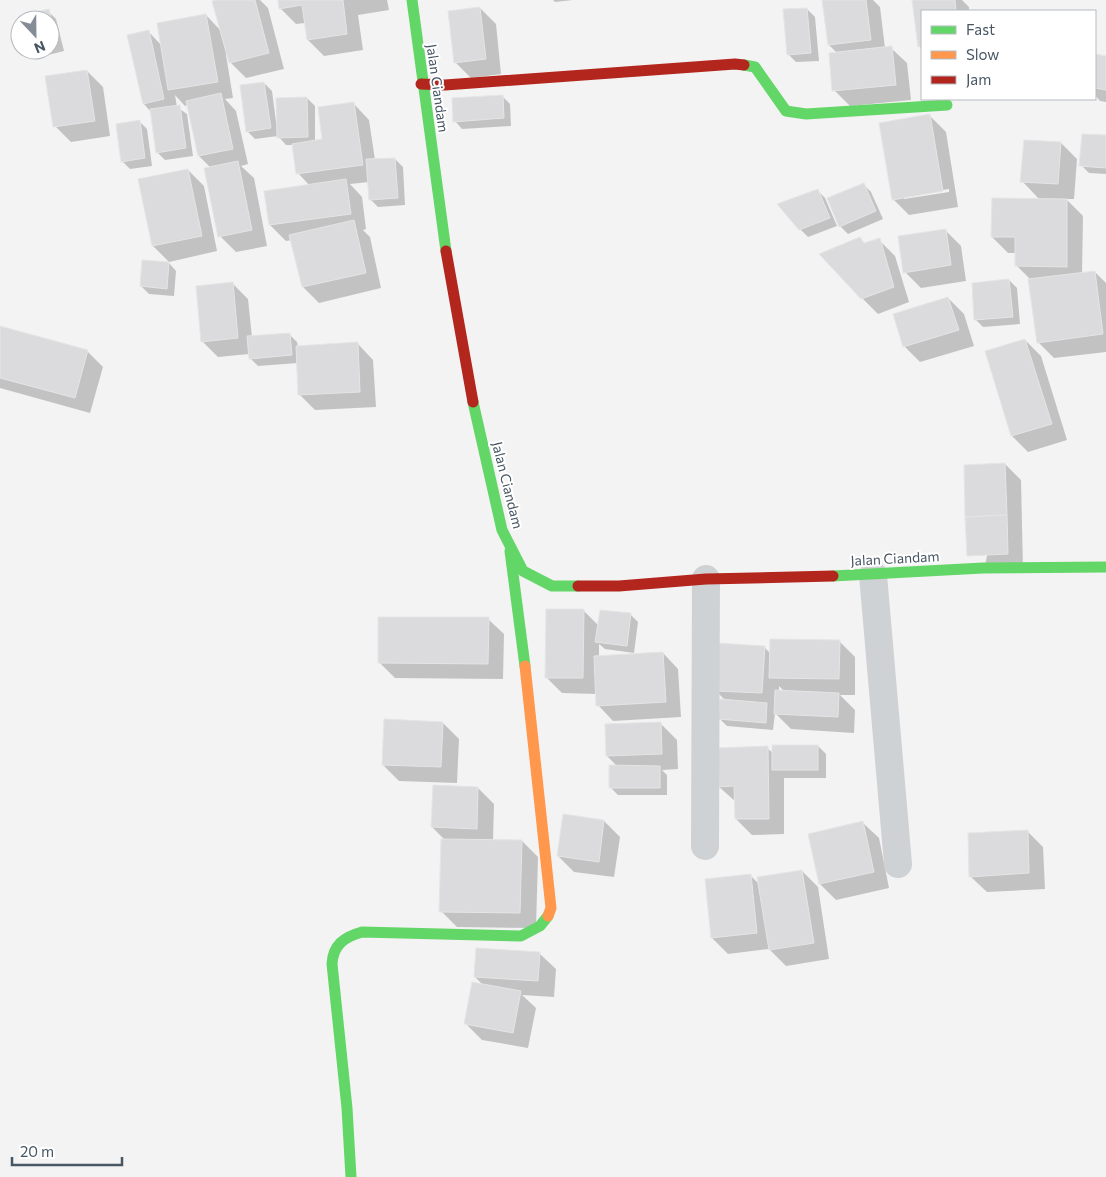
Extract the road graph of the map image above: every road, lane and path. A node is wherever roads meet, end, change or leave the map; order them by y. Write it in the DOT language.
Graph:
graph roads {
  1 [pos="412,0"];
  2 [pos="421,84"];
  3 [pos="947,105"];
  4 [pos="510,547"];
  5 [pos="1106,568"];
  6 [pos="874,574"];
  7 [pos="706,579"];
  8 [pos="705,846"];
  9 [pos="898,864"];
  10 [pos="351,1177"];
  1 -- 2 [label="street, Jalan Ciandam"];
  2 -- 3 [label="street"];
  2 -- 4 [label="street, Jalan Ciandam"];
  4 -- 7 [label="street, Jalan Ciandam"];
  4 -- 10 [label="street"];
  5 -- 6 [label="street, Jalan Ciandam"];
  6 -- 7 [label="street, Jalan Ciandam"];
  6 -- 9 [label="street"];
  7 -- 8 [label="street"];
}
